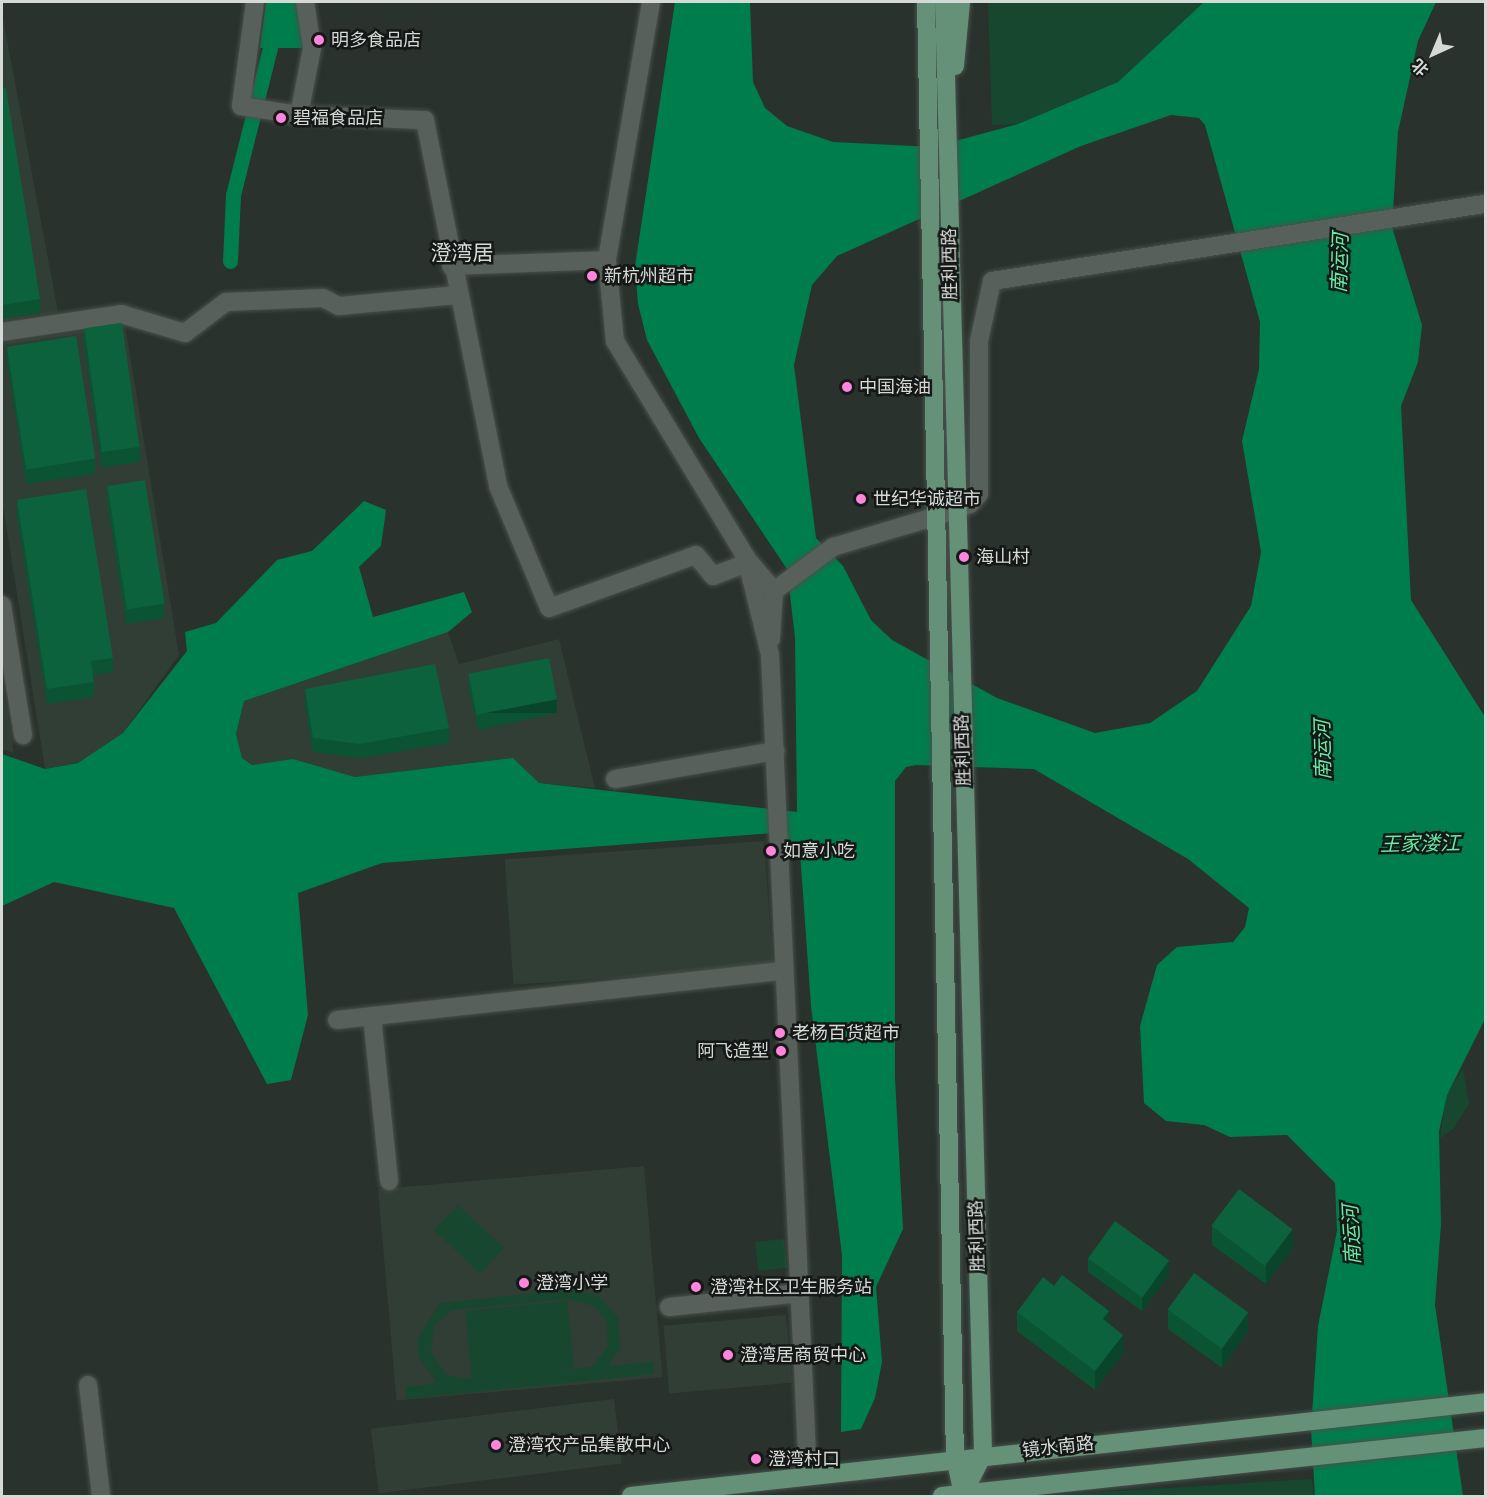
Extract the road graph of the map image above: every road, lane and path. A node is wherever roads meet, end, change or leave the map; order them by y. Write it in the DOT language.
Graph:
graph roads {
  1 [pos="255,2"];
  2 [pos="306,2"];
  3 [pos="651,2"];
  4 [pos="926,2"];
  5 [pos="944,2"];
  6 [pos="961,2"];
  7 [pos="299,115"];
  8 [pos="941,138"];
  9 [pos="1485,204"];
  10 [pos="940,213"];
  11 [pos="607,260"];
  12 [pos="451,266"];
  13 [pos="457,295"];
  14 [pos="2,332"];
  15 [pos="956,508"];
  16 [pos="937,516"];
  17 [pos="746,560"];
  18 [pos="779,587"];
  19 [pos="2,605"];
  20 [pos="770,655"];
  21 [pos="23,735"];
  22 [pos="776,751"];
  23 [pos="615,779"];
  24 [pos="784,971"];
  25 [pos="372,1016"];
  26 [pos="337,1020"];
  27 [pos="389,1181"];
  28 [pos="800,1293"];
  29 [pos="669,1307"];
  30 [pos="88,1385"];
  31 [pos="1485,1402"];
  32 [pos="1485,1438"];
  33 [pos="983,1455"];
  34 [pos="955,1457"];
  35 [pos="808,1475"];
  36 [pos="964,1495"];
  37 [pos="101,1497"];
  38 [pos="632,1497"];
  39 [pos="942,1497"];
  1 -- 7 [label="street"];
  2 -- 7 [label="street"];
  3 -- 11 [label="street"];
  4 -- 8 [label="main road, 胜利西路"];
  5 -- 8 [label="main road, 胜利西路"];
  6 -- 8 [label="main road"];
  7 -- 12 [label="street"];
  8 -- 10 [label="main road, 胜利西路"];
  9 -- 15 [label="street"];
  10 -- 15 [label="main road, 胜利西路"];
  10 -- 16 [label="main road, 胜利西路"];
  11 -- 12 [label="street"];
  11 -- 17 [label="street"];
  12 -- 13 [label="street"];
  13 -- 14 [label="street"];
  13 -- 17 [label="street"];
  15 -- 16 [label="street"];
  15 -- 33 [label="main road, 胜利西路"];
  16 -- 18 [label="street"];
  16 -- 34 [label="main road, 胜利西路"];
  17 -- 18 [label="street"];
  17 -- 20 [label="street"];
  18 -- 20 [label="street"];
  19 -- 21 [label="street"];
  20 -- 22 [label="street"];
  22 -- 23 [label="street"];
  22 -- 24 [label="street"];
  24 -- 25 [label="street"];
  24 -- 28 [label="street"];
  25 -- 26 [label="street"];
  25 -- 27 [label="street"];
  28 -- 29 [label="street"];
  28 -- 35 [label="street"];
  30 -- 37 [label="street"];
  31 -- 33 [label="main road, 镜水南路"];
  32 -- 36 [label="main road, 镜水南路"];
  33 -- 34 [label="main road, 镜水南路"];
  33 -- 36 [label="main road, 胜利西路"];
  34 -- 35 [label="main road, 镜水南路"];
  34 -- 36 [label="main road, 胜利西路"];
  35 -- 38 [label="main road, 镜水南路"];
  36 -- 39 [label="main road, 镜水南路"];
}
